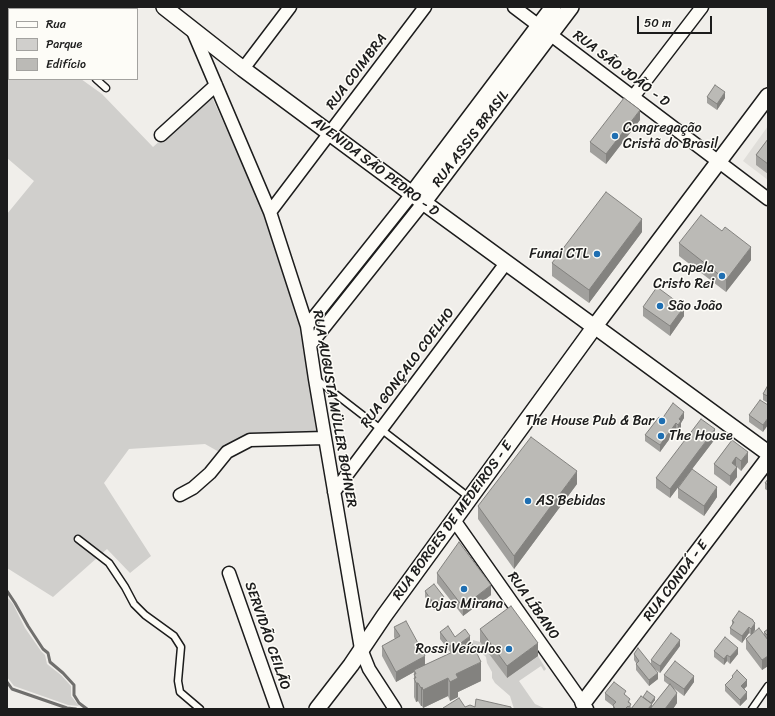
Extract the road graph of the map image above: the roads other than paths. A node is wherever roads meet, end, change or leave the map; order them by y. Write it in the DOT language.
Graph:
graph roads {
  1 [pos="164,7"];
  2 [pos="290,7"];
  3 [pos="425,7"];
  4 [pos="514,7"];
  5 [pos="553,7"];
  6 [pos="571,7"];
  7 [pos="702,7"];
  8 [pos="192,29"];
  9 [pos="544,30"];
  10 [pos="243,69"];
  11 [pos="97,80"];
  12 [pos="216,85"];
  13 [pos="106,88"];
  14 [pos="768,96"];
  15 [pos="633,97"];
  16 [pos="330,133"];
  17 [pos="162,135"];
  18 [pos="718,162"];
  19 [pos="417,198"];
  20 [pos="768,199"];
  21 [pos="270,212"];
  22 [pos="506,263"];
  23 [pos="307,326"];
  24 [pos="594,327"];
  25 [pos="310,345"];
  26 [pos="315,379"];
  27 [pos="381,430"];
  28 [pos="325,438"];
  29 [pos="768,453"];
  30 [pos="768,459"];
  31 [pos="334,492"];
  32 [pos="180,495"];
  33 [pos="470,498"];
  34 [pos="454,520"];
  35 [pos="78,539"];
  36 [pos="229,573"];
  37 [pos="361,650"];
  38 [pos="768,686"];
  39 [pos="585,706"];
  40 [pos="200,709"];
  41 [pos="277,709"];
  42 [pos="317,709"];
  43 [pos="394,709"];
  44 [pos="752,709"];
  1 -- 8 [label="street, AVENIDA SÃO PEDRO - D"];
  2 -- 10 [label="street"];
  3 -- 16 [label="street, RUA COIMBRA"];
  4 -- 9 [label="street, RUA SÃO JOÃO - D"];
  5 -- 9 [label="street, RUA ASSIS BRASIL"];
  6 -- 9 [label="street, RUA ASSIS BRASIL"];
  7 -- 15 [label="street"];
  8 -- 10 [label="street, AVENIDA SÃO PEDRO - D"];
  8 -- 12 [label="street, RUA AUGUSTA MÜLLER BOHNER"];
  9 -- 15 [label="street, RUA SÃO JOÃO - D"];
  9 -- 19 [label="street, RUA ASSIS BRASIL"];
  10 -- 16 [label="street, AVENIDA SÃO PEDRO - D"];
  11 -- 13 [label="lane"];
  12 -- 17 [label="street"];
  12 -- 21 [label="street, RUA AUGUSTA MÜLLER BOHNER"];
  14 -- 18 [label="street, RUA BORGES DE MEDEIROS - E"];
  15 -- 18 [label="street, RUA SÃO JOÃO - D"];
  16 -- 19 [label="street, AVENIDA SÃO PEDRO - D"];
  16 -- 21 [label="street, RUA COIMBRA"];
  18 -- 20 [label="street, RUA SÃO JOÃO - D"];
  18 -- 24 [label="street, RUA BORGES DE MEDEIROS - E"];
  19 -- 22 [label="street, AVENIDA SÃO PEDRO - D"];
  19 -- 23 [label="street, RUA ASSIS BRASIL"];
  19 -- 25 [label="street, RUA ASSIS BRASIL"];
  21 -- 23 [label="street, RUA AUGUSTA MÜLLER BOHNER"];
  22 -- 24 [label="street, AVENIDA SÃO PEDRO - D"];
  22 -- 27 [label="street, RUA GONÇALO COELHO"];
  23 -- 25 [label="street, RUA AUGUSTA MÜLLER BOHNER"];
  24 -- 29 [label="street, AVENIDA SÃO PEDRO - D"];
  24 -- 33 [label="street, RUA BORGES DE MEDEIROS - E"];
  25 -- 26 [label="street, RUA AUGUSTA MÜLLER BOHNER"];
  26 -- 27 [label="lane"];
  26 -- 28 [label="street, RUA AUGUSTA MÜLLER BOHNER"];
  27 -- 31 [label="street, RUA GONÇALO COELHO"];
  27 -- 33 [label="lane"];
  28 -- 31 [label="street, RUA AUGUSTA MÜLLER BOHNER"];
  28 -- 32 [label="street"];
  30 -- 39 [label="street, RUA CONDÁ - E"];
  31 -- 37 [label="street, RUA AUGUSTA MÜLLER BOHNER"];
  33 -- 34 [label="street, RUA BORGES DE MEDEIROS - E"];
  34 -- 37 [label="street, RUA BORGES DE MEDEIROS - E"];
  34 -- 39 [label="street, RUA LÍBANO"];
  35 -- 40 [label="lane"];
  36 -- 41 [label="street, SERVIDÃO CEILÃO"];
  37 -- 42 [label="street, RUA BORGES DE MEDEIROS - E"];
  37 -- 43 [label="street, RUA AUGUSTA MÜLLER BOHNER"];
  38 -- 44 [label="lane"];
}
